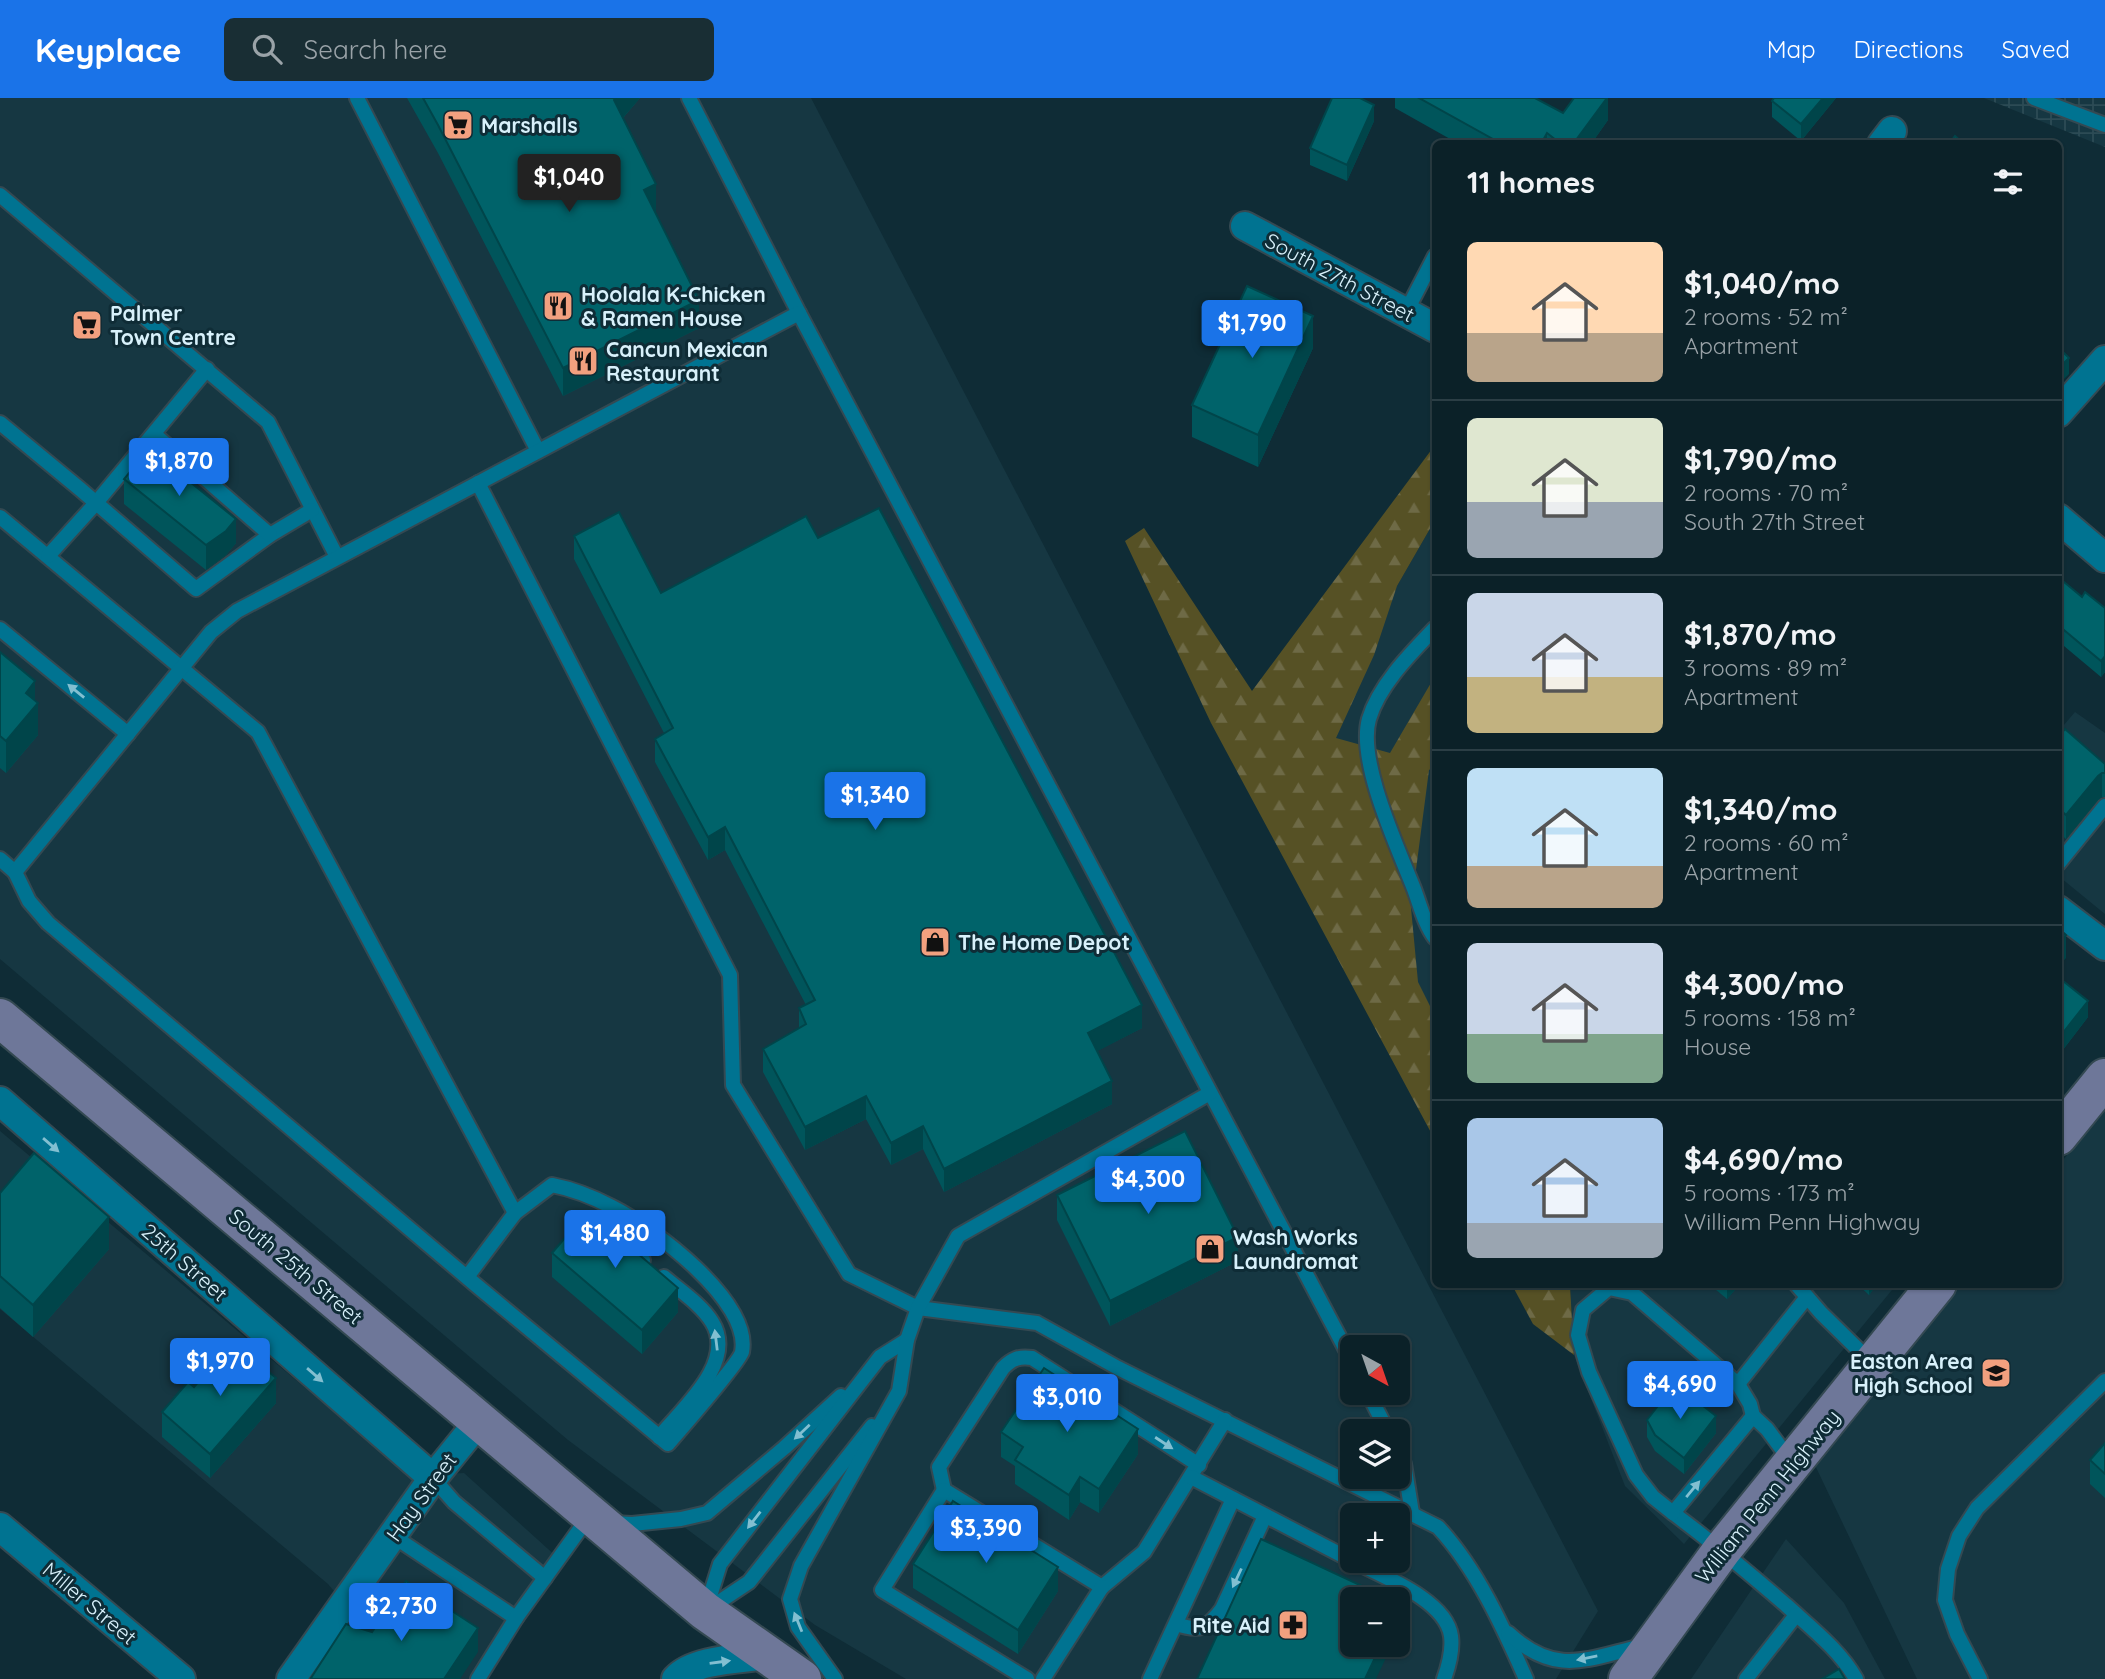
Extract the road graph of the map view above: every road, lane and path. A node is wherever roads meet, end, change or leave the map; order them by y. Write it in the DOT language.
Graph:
graph roads {
  1 [pos="357,98"];
  2 [pos="689,98"];
  3 [pos="2034,98"];
  4 [pos="2060,103"];
  5 [pos="2105,125"];
  6 [pos="0,195"];
  7 [pos="1245,226"];
  8 [pos="1432,262"];
  9 [pos="1406,312"];
  10 [pos="799,313"];
  11 [pos="1432,326"];
  12 [pos="2105,359"];
  13 [pos="207,369"];
  14 [pos="2062,408"];
  15 [pos="0,423"];
  16 [pos="154,434"];
  17 [pos="538,451"];
  18 [pos="478,483"];
  19 [pos="96,503"];
  20 [pos="312,510"];
  21 [pos="0,517"];
  22 [pos="2062,521"];
  23 [pos="270,535"];
  24 [pos="48,556"];
  25 [pos="337,557"];
  26 [pos="2105,558"];
  27 [pos="1432,631"];
  28 [pos="2,635"];
  29 [pos="181,670"];
  30 [pos="128,734"];
  31 [pos="2105,806"];
  32 [pos="0,859"];
  33 [pos="2062,859"];
  34 [pos="15,872"];
  35 [pos="2062,913"];
  36 [pos="1432,932"];
  37 [pos="2105,946"];
  38 [pos="0,1018"];
  39 [pos="2105,1078"];
  40 [pos="1210,1093"];
  41 [pos="0,1101"];
  42 [pos="2062,1127"];
  43 [pos="515,1213"];
  44 [pos="641,1223"];
  45 [pos="467,1277"];
  46 [pos="1799,1288"];
  47 [pos="1934,1288"];
  48 [pos="1807,1297"];
  49 [pos="918,1308"];
  50 [pos="1340,1338"];
  51 [pos="907,1340"];
  52 [pos="1873,1364"];
  53 [pos="870,1368"];
  54 [pos="2105,1381"];
  55 [pos="1738,1384"];
  56 [pos="899,1391"];
  57 [pos="1754,1416"];
  58 [pos="480,1420"];
  59 [pos="1225,1420"];
  60 [pos="663,1440"];
  61 [pos="1792,1463"];
  62 [pos="1195,1471"];
  63 [pos="433,1478"];
  64 [pos="1408,1489"];
  65 [pos="944,1490"];
  66 [pos="1233,1499"];
  67 [pos="1412,1513"];
  68 [pos="1673,1513"];
  69 [pos="1265,1516"];
  70 [pos="596,1518"];
  71 [pos="0,1527"];
  72 [pos="393,1536"];
  73 [pos="1722,1550"];
  74 [pos="1340,1554"];
  75 [pos="1376,1573"];
  76 [pos="545,1578"];
  77 [pos="1102,1587"];
  78 [pos="705,1611"];
  79 [pos="1796,1615"];
  80 [pos="516,1618"];
  81 [pos="1176,1624"];
  82 [pos="1504,1630"];
  83 [pos="1653,1643"];
  84 [pos="767,1656"];
  85 [pos="181,1679"];
  86 [pos="291,1679"];
  87 [pos="478,1679"];
  88 [pos="676,1679"];
  89 [pos="802,1679"];
  90 [pos="835,1679"];
  91 [pos="1027,1679"];
  92 [pos="1043,1679"];
  93 [pos="1150,1679"];
  94 [pos="1444,1679"];
  95 [pos="1526,1679"];
  96 [pos="1628,1679"];
  97 [pos="1746,1679"];
  98 [pos="1856,1679"];
  99 [pos="1980,1679"];
  1 -- 17 [label="lane"];
  2 -- 10 [label="lane"];
  3 -- 4 [label="lane"];
  4 -- 5 [label="lane"];
  6 -- 13 [label="lane"];
  7 -- 9 [label="street, South 27th Street"];
  8 -- 9 [label="lane"];
  9 -- 11 [label="street, South 27th Street"];
  10 -- 17 [label="lane"];
  10 -- 40 [label="lane"];
  12 -- 14 [label="street"];
  13 -- 16 [label="lane"];
  13 -- 20 [label="lane"];
  15 -- 19 [label="lane"];
  16 -- 19 [label="lane"];
  16 -- 23 [label="lane"];
  17 -- 18 [label="lane"];
  18 -- 25 [label="lane"];
  18 -- 49 [label="lane"];
  19 -- 23 [label="lane"];
  19 -- 24 [label="lane"];
  20 -- 23 [label="lane"];
  20 -- 25 [label="lane"];
  21 -- 24 [label="lane"];
  22 -- 26 [label="street"];
  24 -- 29 [label="lane"];
  25 -- 29 [label="lane"];
  27 -- 36 [label="lane"];
  30 -- 28 [label="lane, one-way"];
  29 -- 30 [label="lane"];
  29 -- 43 [label="lane"];
  30 -- 34 [label="lane"];
  31 -- 33 [label="lane"];
  32 -- 34 [label="lane"];
  34 -- 45 [label="lane"];
  35 -- 37 [label="street"];
  38 -- 58 [label="main road, South 25th Street"];
  39 -- 42 [label="main road"];
  40 -- 49 [label="lane"];
  40 -- 50 [label="lane"];
  41 -- 63 [label="street, 25th Street, one-way"];
  43 -- 44 [label="lane"];
  43 -- 45 [label="lane"];
  60 -- 44 [label="lane, one-way"];
  44 -- 60 [label="lane"];
  45 -- 60 [label="lane"];
  46 -- 48 [label="lane"];
  47 -- 52 [label="main road, William Penn Highway"];
  48 -- 52 [label="lane"];
  48 -- 55 [label="lane"];
  49 -- 51 [label="lane"];
  49 -- 59 [label="lane"];
  51 -- 53 [label="lane"];
  51 -- 56 [label="lane"];
  52 -- 61 [label="main road, William Penn Highway"];
  53 -- 70 [label="lane, one-way"];
  53 -- 78 [label="lane, one-way"];
  54 -- 99 [label="lane"];
  55 -- 57 [label="lane"];
  55 -- 68 [label="lane"];
  56 -- 78 [label="lane"];
  90 -- 56 [label="lane, one-way"];
  57 -- 61 [label="lane"];
  68 -- 57 [label="lane, one-way"];
  58 -- 63 [label="street, Hay Street"];
  58 -- 70 [label="main road, South 25th Street"];
  59 -- 62 [label="lane"];
  59 -- 67 [label="lane"];
  61 -- 73 [label="main road, William Penn Highway"];
  65 -- 62 [label="lane, one-way"];
  62 -- 66 [label="lane"];
  62 -- 77 [label="lane"];
  63 -- 72 [label="street, Hay Street"];
  63 -- 76 [label="lane"];
  64 -- 67 [label="lane"];
  65 -- 77 [label="lane"];
  65 -- 91 [label="lane"];
  66 -- 69 [label="lane"];
  66 -- 81 [label="lane"];
  67 -- 82 [label="lane"];
  68 -- 73 [label="lane"];
  69 -- 74 [label="lane"];
  69 -- 81 [label="lane, one-way"];
  70 -- 76 [label="lane"];
  70 -- 78 [label="main road, South 25th Street"];
  71 -- 85 [label="street, Miller Street"];
  72 -- 80 [label="lane"];
  72 -- 86 [label="street, Hay Street"];
  73 -- 79 [label="lane"];
  73 -- 83 [label="main road, William Penn Highway"];
  75 -- 94 [label="lane"];
  76 -- 80 [label="lane"];
  77 -- 92 [label="lane"];
  78 -- 84 [label="main road, South 25th Street"];
  79 -- 97 [label="lane"];
  79 -- 98 [label="lane"];
  80 -- 87 [label="lane"];
  81 -- 93 [label="lane"];
  83 -- 82 [label="lane, one-way"];
  82 -- 95 [label="lane"];
  83 -- 96 [label="main road, William Penn Highway"];
  88 -- 84 [label="street, one-way"];
  84 -- 89 [label="main road, South 25th Street"];
}
